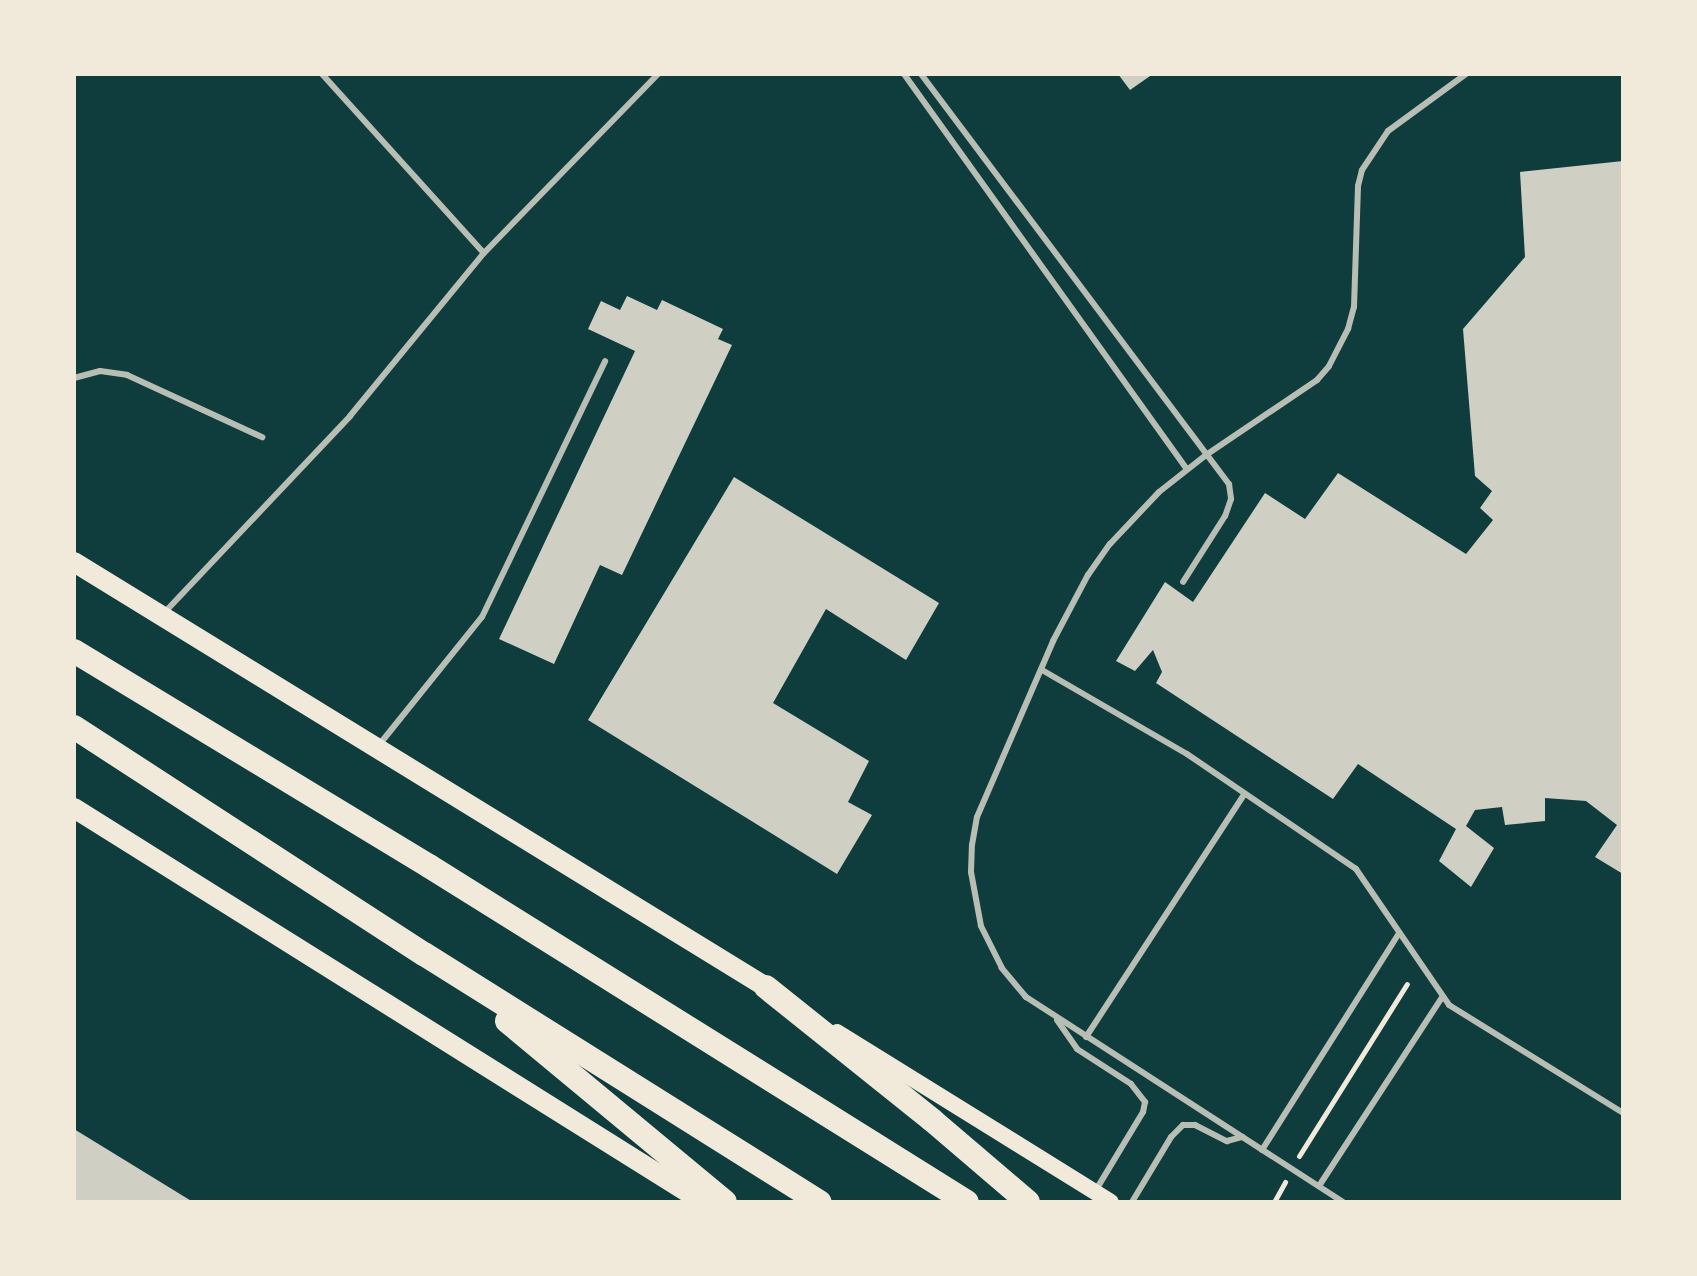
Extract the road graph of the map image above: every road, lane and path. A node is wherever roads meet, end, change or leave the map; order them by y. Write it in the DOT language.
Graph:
graph roads {
  1 [pos="322,74"];
  2 [pos="658,74"];
  3 [pos="904,74"];
  4 [pos="921,74"];
  5 [pos="1466,74"];
  6 [pos="484,253"];
  7 [pos="605,361"];
  8 [pos="74,378"];
  9 [pos="262,437"];
  10 [pos="1206,455"];
  11 [pos="1187,469"];
  12 [pos="74,562"];
  13 [pos="1183,582"];
  14 [pos="162,616"];
  15 [pos="74,651"];
  16 [pos="1042,670"];
  17 [pos="74,727"];
  18 [pos="377,748"];
  19 [pos="1243,796"];
  20 [pos="74,808"];
  21 [pos="1399,933"];
  22 [pos="424,954"];
  23 [pos="1407,984"];
  24 [pos="766,987"];
  25 [pos="1442,997"];
  26 [pos="1055,1017"];
  27 [pos="1086,1037"];
  28 [pos="1623,1113"];
  29 [pos="1242,1137"];
  30 [pos="1262,1150"];
  31 [pos="1293,1170"];
  32 [pos="1319,1186"];
  33 [pos="1095,1192"];
  34 [pos="703,1202"];
  35 [pos="725,1202"];
  36 [pos="820,1202"];
  37 [pos="967,1202"];
  38 [pos="1028,1202"];
  39 [pos="1111,1202"];
  40 [pos="1132,1202"];
  41 [pos="1274,1202"];
  42 [pos="1343,1202"];
  1 -- 6 [label="lane"];
  2 -- 6 [label="lane"];
  3 -- 11 [label="lane"];
  4 -- 10 [label="lane"];
  5 -- 10 [label="lane"];
  6 -- 14 [label="lane"];
  7 -- 18 [label="lane"];
  8 -- 9 [label="lane"];
  10 -- 11 [label="lane"];
  10 -- 13 [label="lane"];
  11 -- 16 [label="lane"];
  12 -- 14 [label="main road"];
  14 -- 18 [label="main road"];
  15 -- 37 [label="highway"];
  16 -- 19 [label="lane"];
  16 -- 26 [label="lane"];
  17 -- 22 [label="highway"];
  18 -- 24 [label="main road"];
  19 -- 21 [label="lane"];
  19 -- 27 [label="lane"];
  20 -- 34 [label="main road"];
  21 -- 25 [label="lane"];
  21 -- 30 [label="lane"];
  22 -- 35 [label="highway"];
  22 -- 36 [label="highway"];
  23 -- 31 [label="path"];
  24 -- 33 [label="main road"];
  24 -- 38 [label="highway"];
  25 -- 28 [label="lane"];
  25 -- 32 [label="lane"];
  26 -- 27 [label="lane"];
  26 -- 33 [label="lane"];
  27 -- 29 [label="lane"];
  29 -- 30 [label="lane"];
  29 -- 40 [label="lane"];
  30 -- 31 [label="lane"];
  31 -- 32 [label="lane"];
  31 -- 41 [label="path"];
  32 -- 42 [label="lane"];
  33 -- 39 [label="main road"];
}
